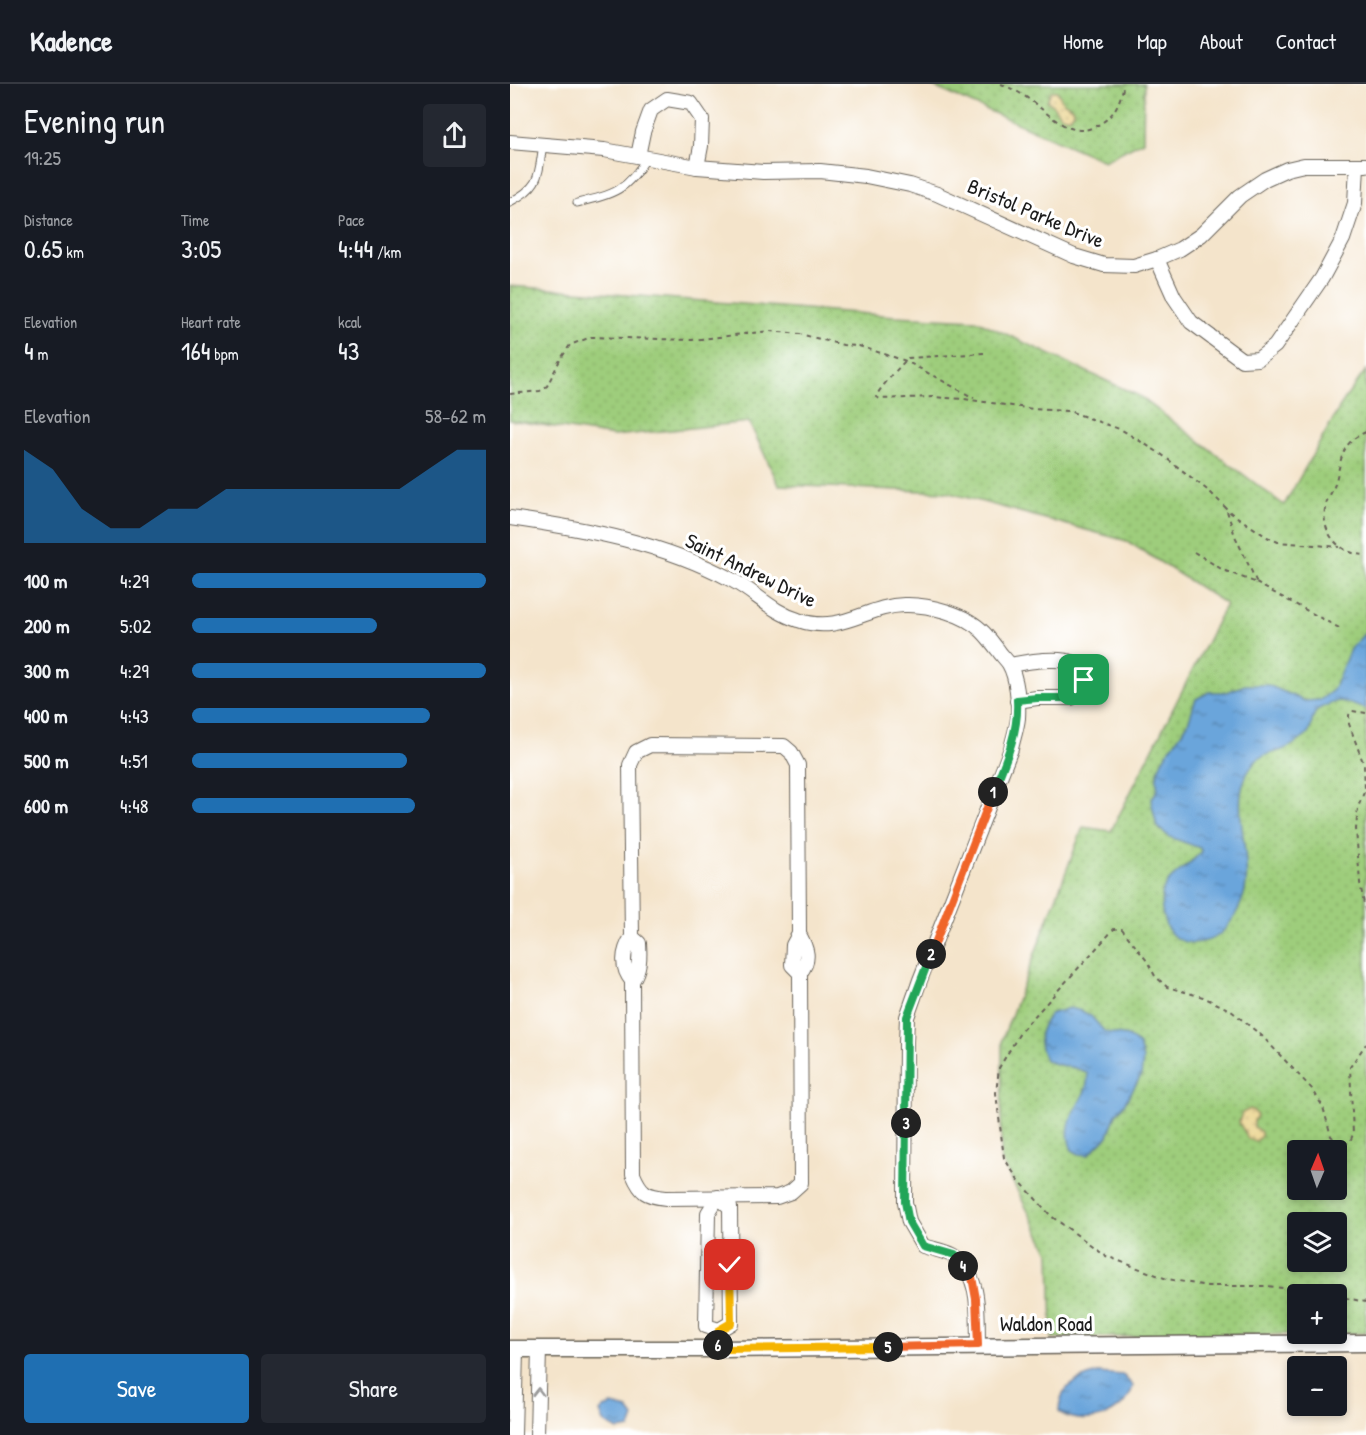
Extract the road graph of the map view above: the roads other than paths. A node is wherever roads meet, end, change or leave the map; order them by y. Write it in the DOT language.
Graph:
graph roads {
  1 [pos="510,142"];
  2 [pos="543,144"];
  3 [pos="643,157"];
  4 [pos="1362,165"];
  5 [pos="697,167"];
  6 [pos="510,202"];
  7 [pos="577,203"];
  8 [pos="1158,259"];
  9 [pos="510,518"];
  10 [pos="1010,665"];
  11 [pos="1017,700"];
  12 [pos="718,1197"];
  13 [pos="719,1330"];
  14 [pos="1366,1343"];
  15 [pos="978,1345"];
  16 [pos="513,1348"];
  17 [pos="539,1348"];
  18 [pos="718,1349"];
  19 [pos="514,1435"];
  20 [pos="537,1435"];
  1 -- 2 [label="street, Bristol Parke Drive"];
  2 -- 3 [label="street, Bristol Parke Drive"];
  2 -- 6 [label="lane"];
  3 -- 5 [label="street, Bristol Parke Drive"];
  3 -- 5 [label="street"];
  3 -- 7 [label="lane"];
  4 -- 8 [label="street, Bristol Parke Drive"];
  4 -- 8 [label="street"];
  5 -- 8 [label="street, Bristol Parke Drive"];
  9 -- 10 [label="street, Saint Andrew Drive"];
  10 -- 11 [label="street, Saint Andrew Drive"];
  10 -- 11 [label="street"];
  11 -- 15 [label="street, Saint Andrew Drive"];
  12 -- 12 [label="street"];
  12 -- 13 [label="street"];
  12 -- 13 [label="street"];
  13 -- 18 [label="street"];
  14 -- 15 [label="street, Waldon Road"];
  15 -- 18 [label="street, Waldon Road"];
  16 -- 17 [label="street, Waldon Road"];
  16 -- 19 [label="street"];
  17 -- 18 [label="street, Waldon Road"];
  20 -- 17 [label="street, one-way"];
}
